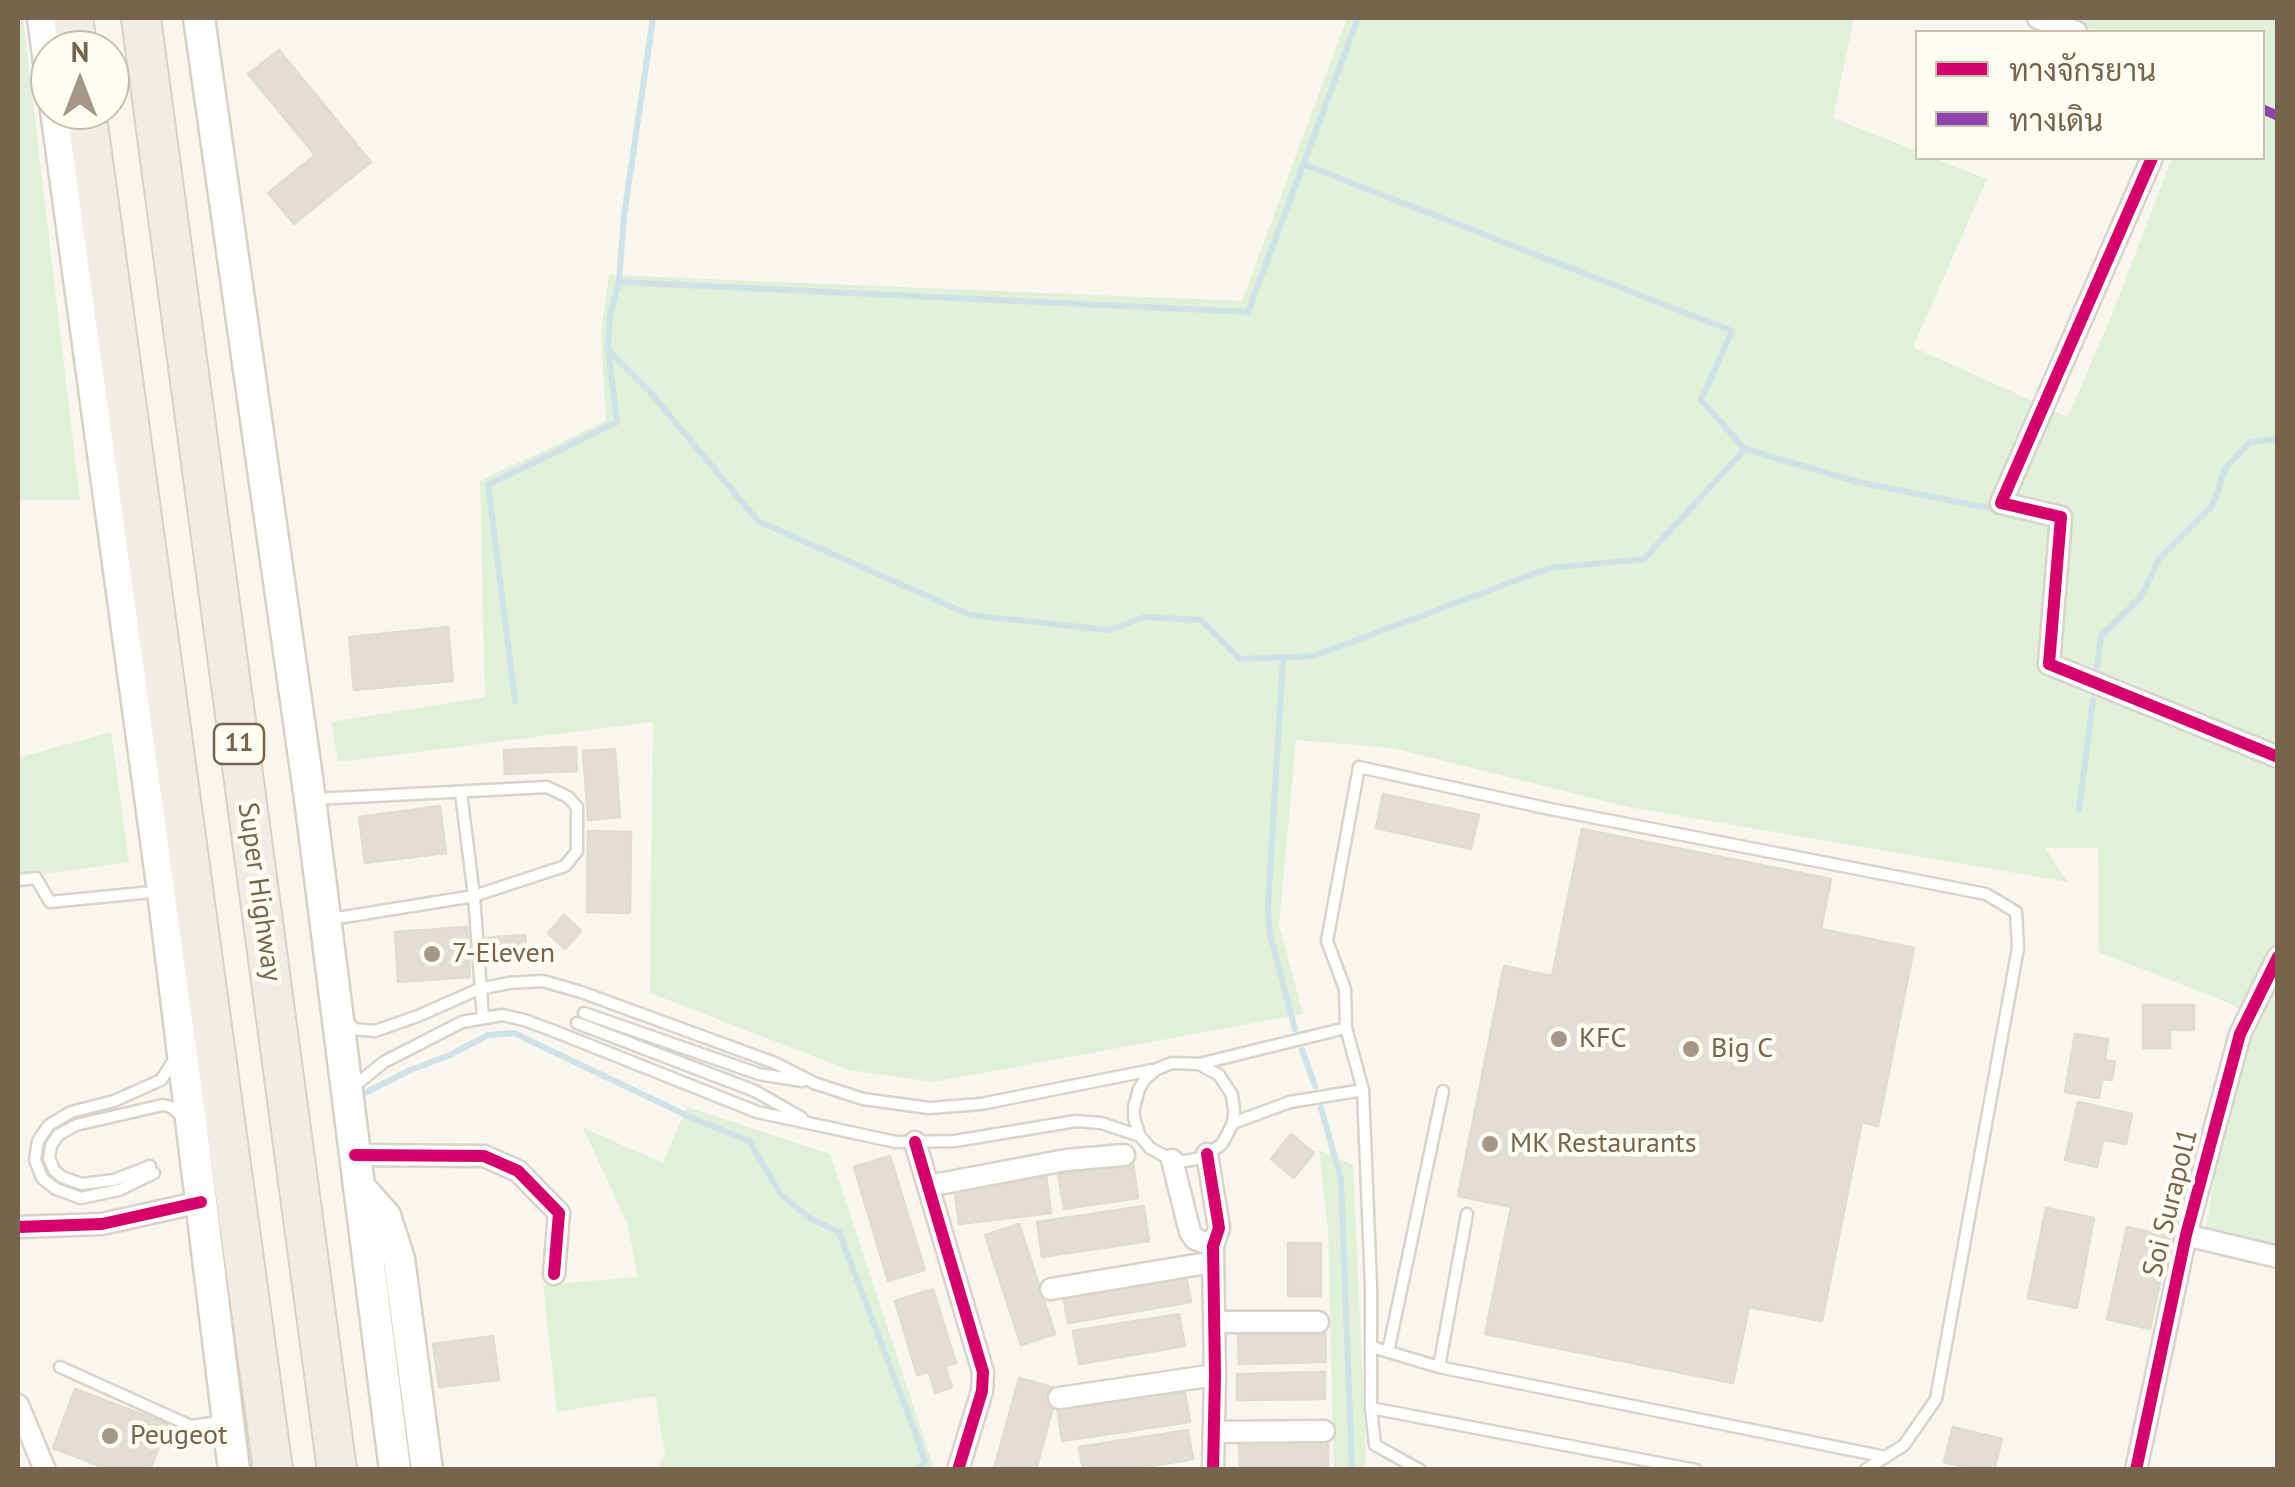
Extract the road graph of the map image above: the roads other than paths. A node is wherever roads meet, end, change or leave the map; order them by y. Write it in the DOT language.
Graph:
graph roads {
  1 [pos="140,18"];
  2 [pos="199,18"];
  3 [pos="2038,18"];
  4 [pos="2071,30"];
  5 [pos="59,130"];
  6 [pos="89,130"];
  7 [pos="2151,160"];
  8 [pos="2278,757"];
  9 [pos="461,793"];
  10 [pos="310,799"];
  11 [pos="18,880"];
  12 [pos="162,891"];
  13 [pos="474,896"];
  14 [pos="325,920"];
  15 [pos="2278,957"];
  16 [pos="479,989"];
  17 [pos="336,1004"];
  18 [pos="483,1018"];
  19 [pos="1346,1028"];
  20 [pos="181,1043"];
  21 [pos="1199,1064"];
  22 [pos="1157,1069"];
  23 [pos="814,1083"];
  24 [pos="1363,1090"];
  25 [pos="1444,1091"];
  26 [pos="347,1092"];
  27 [pos="1233,1123"];
  28 [pos="812,1124"];
  29 [pos="192,1126"];
  30 [pos="1140,1136"];
  31 [pos="915,1142"];
  32 [pos="1207,1154"];
  33 [pos="355,1155"];
  34 [pos="1124,1155"];
  35 [pos="1172,1160"];
  36 [pos="928,1186"];
  37 [pos="359,1187"];
  38 [pos="201,1202"];
  39 [pos="1468,1214"];
  40 [pos="18,1227"];
  41 [pos="2186,1235"];
  42 [pos="1213,1254"];
  43 [pos="2278,1257"];
  44 [pos="554,1274"];
  45 [pos="1051,1289"];
  46 [pos="1214,1322"];
  47 [pos="1318,1322"];
  48 [pos="1372,1347"];
  49 [pos="1388,1352"];
  50 [pos="60,1367"];
  51 [pos="1439,1367"];
  52 [pos="1215,1374"];
  53 [pos="1059,1398"];
  54 [pos="18,1405"];
  55 [pos="1372,1408"];
  56 [pos="228,1420"];
  57 [pos="1324,1430"];
  58 [pos="1214,1432"];
  59 [pos="1886,1457"];
  60 [pos="959,1466"];
  61 [pos="1405,1466"];
  62 [pos="44,1470"];
  63 [pos="234,1470"];
  64 [pos="273,1470"];
  65 [pos="338,1470"];
  66 [pos="398,1470"];
  67 [pos="427,1470"];
  68 [pos="1213,1470"];
  69 [pos="1420,1470"];
  70 [pos="1696,1470"];
  71 [pos="1865,1470"];
  72 [pos="2136,1470"];
  1 -- 65 [label="highway, Super Highway / 11"];
  2 -- 10 [label="main road"];
  3 -- 4 [label="street"];
  5 -- 12 [label="main road"];
  6 -- 64 [label="highway, 11"];
  7 -- 8 [label="street"];
  9 -- 10 [label="lane"];
  9 -- 13 [label="lane"];
  9 -- 13 [label="lane"];
  10 -- 14 [label="main road"];
  11 -- 12 [label="lane"];
  12 -- 20 [label="main road"];
  13 -- 14 [label="lane"];
  13 -- 16 [label="lane"];
  14 -- 17 [label="main road"];
  15 -- 41 [label="street, Soi Surapol1"];
  16 -- 17 [label="lane"];
  16 -- 18 [label="lane"];
  16 -- 23 [label="lane"];
  17 -- 26 [label="main road"];
  18 -- 26 [label="lane"];
  18 -- 28 [label="lane"];
  19 -- 21 [label="lane"];
  19 -- 24 [label="lane"];
  19 -- 59 [label="lane"];
  20 -- 29 [label="main road"];
  20 -- 29 [label="lane"];
  21 -- 22 [label="lane"];
  21 -- 27 [label="lane"];
  22 -- 23 [label="lane"];
  22 -- 30 [label="lane"];
  23 -- 28 [label="lane"];
  24 -- 27 [label="lane"];
  24 -- 48 [label="lane"];
  25 -- 49 [label="lane"];
  26 -- 33 [label="main road"];
  27 -- 32 [label="lane"];
  28 -- 31 [label="lane"];
  29 -- 38 [label="main road"];
  30 -- 31 [label="lane"];
  30 -- 35 [label="lane"];
  31 -- 36 [label="street"];
  32 -- 35 [label="lane"];
  32 -- 42 [label="street"];
  33 -- 37 [label="main road"];
  33 -- 44 [label="street"];
  34 -- 36 [label="street"];
  35 -- 42 [label="street"];
  36 -- 60 [label="street"];
  37 -- 66 [label="main road"];
  37 -- 67 [label="main road"];
  38 -- 40 [label="street"];
  38 -- 56 [label="main road"];
  39 -- 51 [label="lane"];
  41 -- 43 [label="street"];
  41 -- 72 [label="street, Soi Surapol1"];
  42 -- 45 [label="street"];
  42 -- 46 [label="street"];
  46 -- 47 [label="street"];
  46 -- 52 [label="street"];
  48 -- 49 [label="lane"];
  48 -- 55 [label="lane"];
  49 -- 51 [label="lane"];
  50 -- 56 [label="lane"];
  51 -- 59 [label="lane"];
  52 -- 53 [label="street"];
  52 -- 58 [label="street"];
  54 -- 62 [label="street"];
  55 -- 61 [label="lane"];
  55 -- 70 [label="lane"];
  56 -- 63 [label="main road"];
  57 -- 58 [label="street"];
  58 -- 68 [label="street"];
  59 -- 71 [label="lane"];
  61 -- 69 [label="lane"];
}
